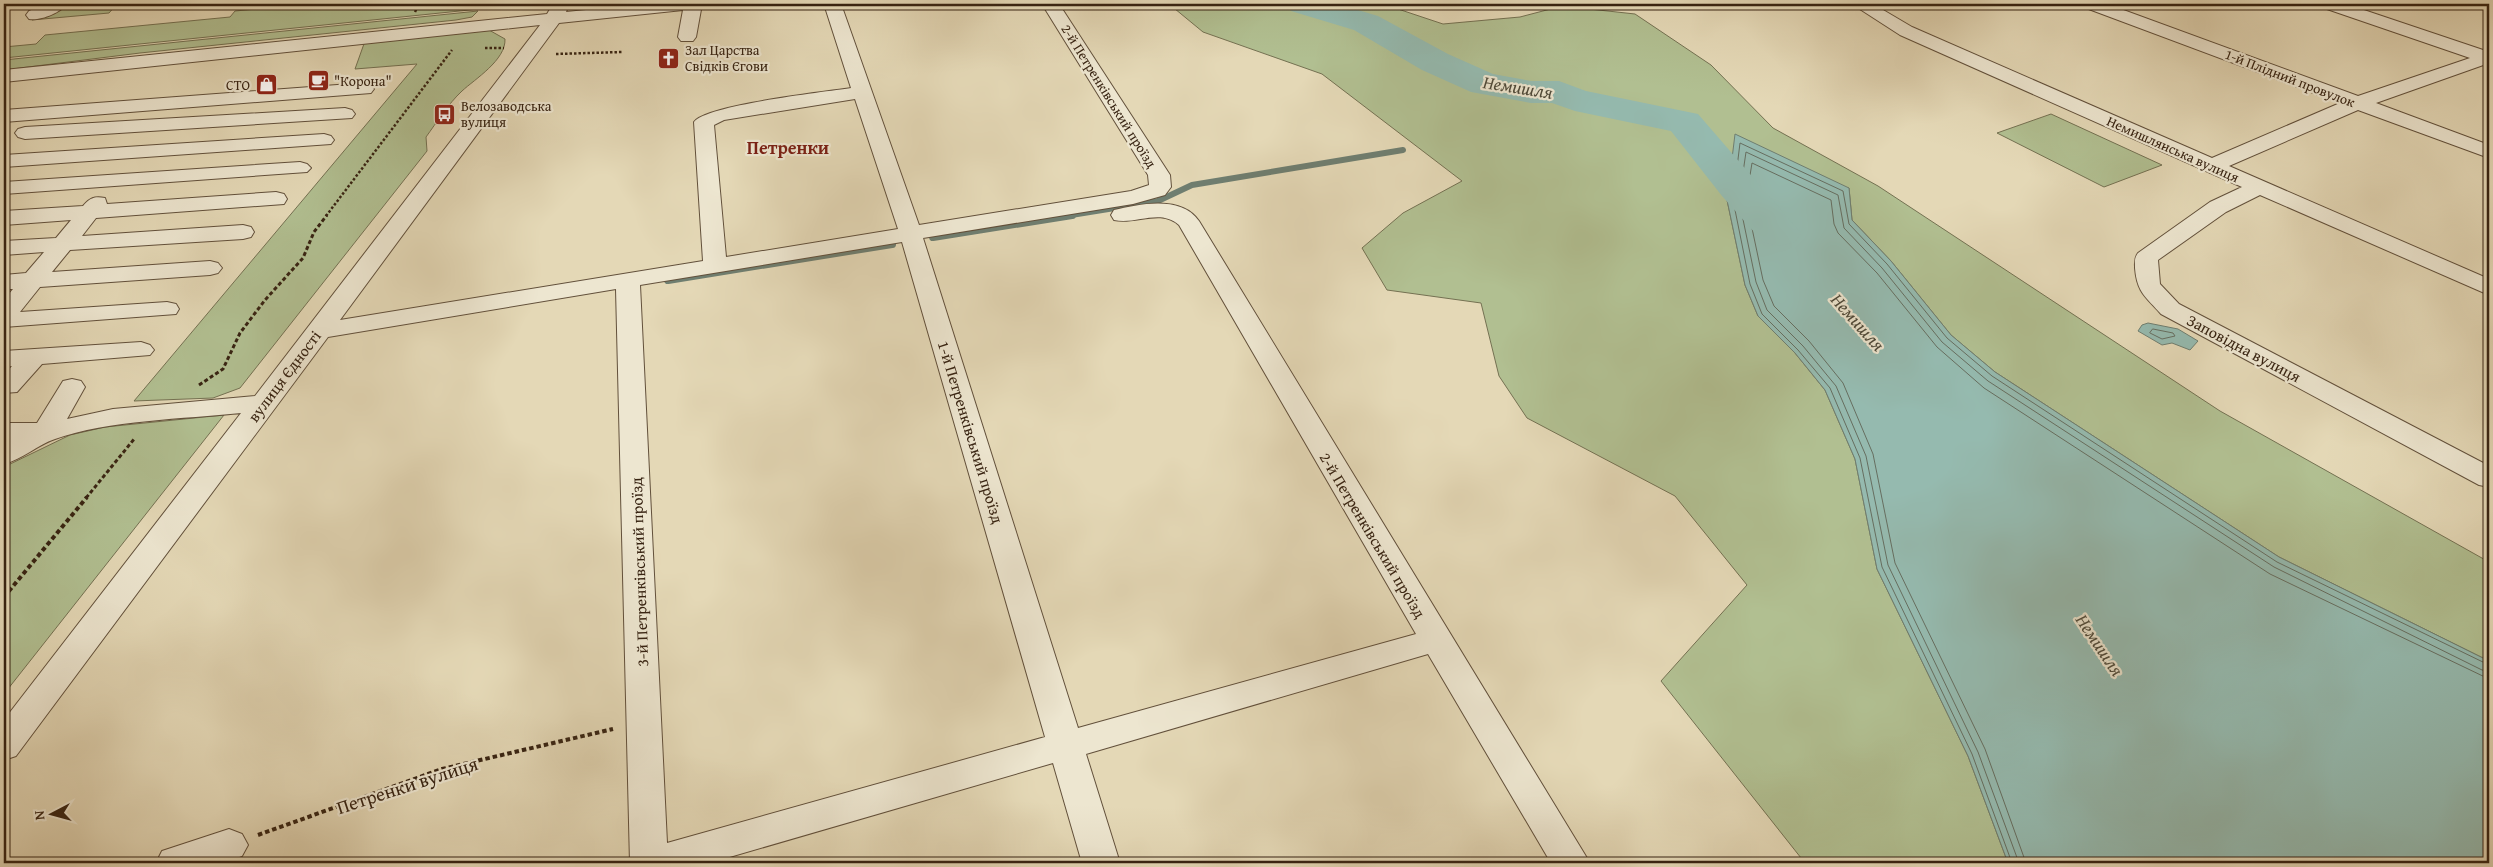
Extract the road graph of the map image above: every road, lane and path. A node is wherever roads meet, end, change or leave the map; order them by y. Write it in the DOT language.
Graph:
graph roads {
  1 [pos="58,4"];
  2 [pos="752,4"];
  3 [pos="832,4"];
  4 [pos="1051,4"];
  5 [pos="1861,4"];
  6 [pos="2092,4"];
  7 [pos="2330,4"];
  8 [pos="693,6"];
  9 [pos="557,11"];
  10 [pos="35,15"];
  11 [pos="687,37"];
  12 [pos="453,49"];
  13 [pos="622,52"];
  14 [pos="548,54"];
  15 [pos="2489,57"];
  16 [pos="38,72"];
  17 [pos="300,75"];
  18 [pos="4,76"];
  19 [pos="364,89"];
  20 [pos="863,92"];
  21 [pos="288,94"];
  22 [pos="11,100"];
  23 [pos="169,102"];
  24 [pos="2357,104"];
  25 [pos="345,114"];
  26 [pos="4,116"];
  27 [pos="153,126"];
  28 [pos="4,134"];
  29 [pos="324,140"];
  30 [pos="136,152"];
  31 [pos="2489,152"];
  32 [pos="4,161"];
  33 [pos="2211,166"];
  34 [pos="300,168"];
  35 [pos="117,181"];
  36 [pos="2259,187"];
  37 [pos="4,188"];
  38 [pos="276,199"];
  39 [pos="1161,201"];
  40 [pos="90,212"];
  41 [pos="4,218"];
  42 [pos="243,232"];
  43 [pos="913,242"];
  44 [pos="63,244"];
  45 [pos="4,248"];
  46 [pos="715,266"];
  47 [pos="210,268"];
  48 [pos="32,280"];
  49 [pos="628,280"];
  50 [pos="4,282"];
  51 [pos="2489,288"];
  52 [pos="167,309"];
  53 [pos="4,315"];
  54 [pos="4,320"];
  55 [pos="318,331"];
  56 [pos="141,350"];
  57 [pos="35,357"];
  58 [pos="4,359"];
  59 [pos="8,386"];
  60 [pos="72,387"];
  61 [pos="264,403"];
  62 [pos="156,412"];
  63 [pos="4,432"];
  64 [pos="46,432"];
  65 [pos="4,455"];
  66 [pos="2489,478"];
  67 [pos="4,598"];
  68 [pos="1436,640"];
  69 [pos="644,721"];
  70 [pos="4,746"];
  71 [pos="1067,746"];
  72 [pos="229,845"];
  73 [pos="175,863"];
  74 [pos="651,863"];
  75 [pos="1101,863"];
  76 [pos="1571,863"];
  1 -- 10 [label="street"];
  2 -- 8 [label="path"];
  3 -- 20 [label="street, 1-й Петренківський проїзд"];
  4 -- 39 [label="street, 2-й Петренківський проїзд"];
  5 -- 33 [label="street, Немишлянська вулиця"];
  6 -- 24 [label="street, 1-й Плідний провулок"];
  7 -- 15 [label="street"];
  8 -- 9 [label="street"];
  8 -- 11 [label="street"];
  9 -- 16 [label="street"];
  9 -- 55 [label="street, вулиця Єдності"];
  12 -- 62 [label="path"];
  13 -- 14 [label="path"];
  15 -- 24 [label="street"];
  16 -- 18 [label="street"];
  16 -- 22 [label="street"];
  17 -- 21 [label="street"];
  19 -- 21 [label="street"];
  20 -- 43 [label="street, 1-й Петренківський проїзд"];
  20 -- 46 [label="street"];
  21 -- 23 [label="street"];
  23 -- 26 [label="street"];
  23 -- 27 [label="street"];
  24 -- 31 [label="street, 1-й Плідний провулок"];
  24 -- 33 [label="street"];
  25 -- 27 [label="street"];
  27 -- 28 [label="street"];
  27 -- 30 [label="street"];
  29 -- 30 [label="street"];
  30 -- 32 [label="street"];
  30 -- 35 [label="street"];
  33 -- 36 [label="street, Немишлянська вулиця"];
  34 -- 35 [label="street"];
  35 -- 37 [label="street"];
  35 -- 40 [label="street"];
  36 -- 51 [label="street, Немишлянська вулиця"];
  36 -- 66 [label="street, Заповідна вулиця"];
  38 -- 40 [label="street"];
  39 -- 43 [label="street"];
  39 -- 68 [label="street, 2-й Петренківський проїзд"];
  40 -- 41 [label="street"];
  40 -- 44 [label="street"];
  42 -- 44 [label="street"];
  43 -- 46 [label="street"];
  43 -- 71 [label="street, 1-й Петренківський проїзд"];
  44 -- 45 [label="street"];
  44 -- 48 [label="street"];
  46 -- 49 [label="street"];
  47 -- 48 [label="street"];
  48 -- 50 [label="street"];
  48 -- 53 [label="street"];
  49 -- 55 [label="street"];
  49 -- 69 [label="street, 3-й Петренківський проїзд"];
  52 -- 54 [label="street"];
  55 -- 61 [label="street, вулиця Єдності"];
  56 -- 57 [label="street"];
  57 -- 58 [label="street"];
  57 -- 59 [label="street"];
  60 -- 64 [label="street"];
  61 -- 62 [label="street"];
  61 -- 70 [label="street, вулиця Єдності"];
  62 -- 64 [label="street"];
  62 -- 67 [label="path"];
  63 -- 64 [label="street"];
  64 -- 65 [label="street"];
  68 -- 71 [label="street"];
  68 -- 76 [label="street, 2-й Петренківський проїзд"];
  69 -- 72 [label="path, Петренки вулиця"];
  69 -- 74 [label="street, 3-й Петренківський проїзд"];
  71 -- 74 [label="street"];
  71 -- 75 [label="street, 1-й Петренківський проїзд"];
  72 -- 73 [label="street"];
}
